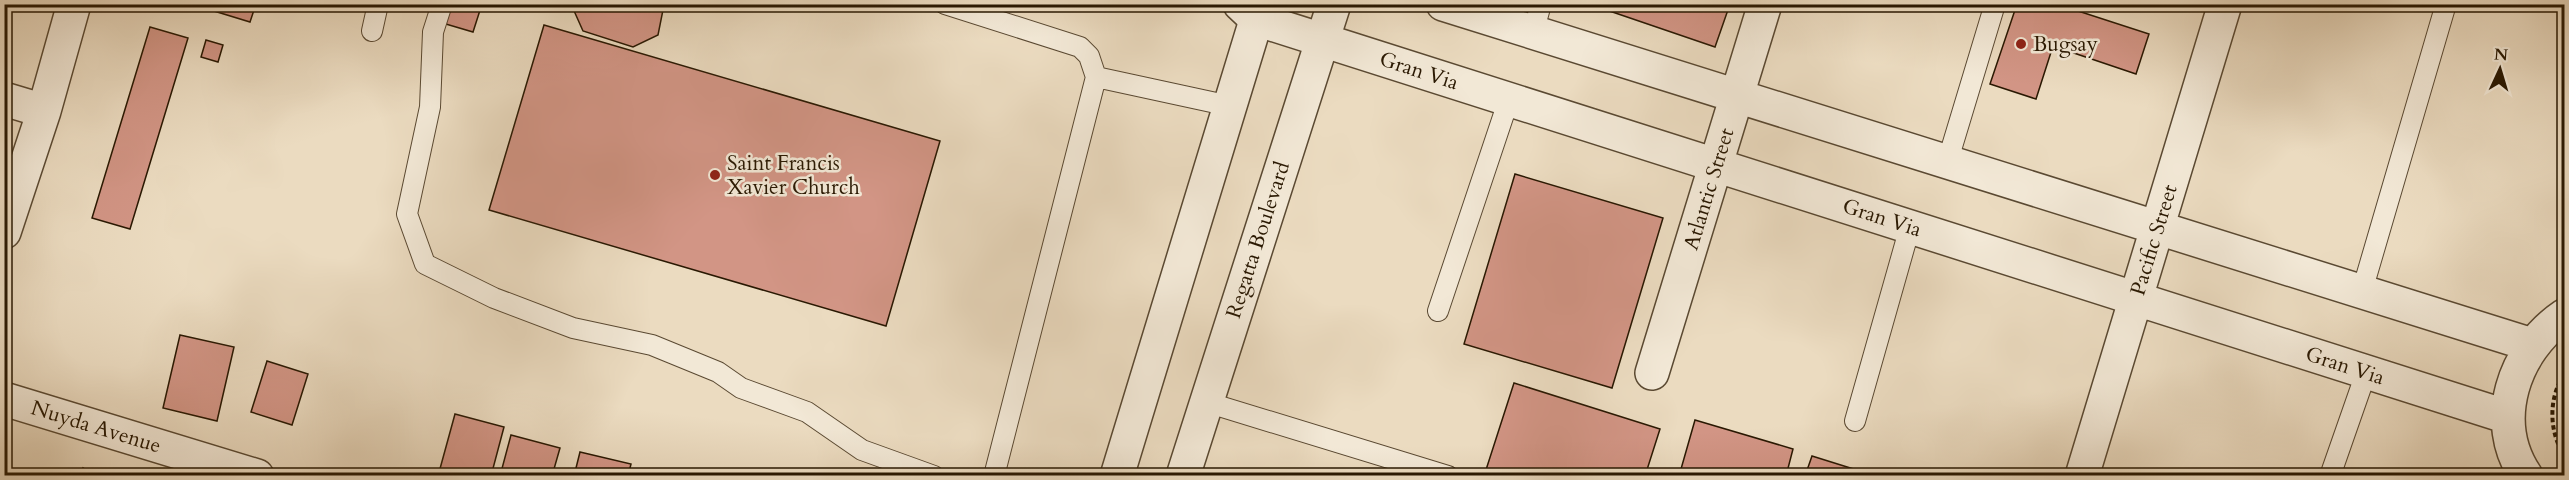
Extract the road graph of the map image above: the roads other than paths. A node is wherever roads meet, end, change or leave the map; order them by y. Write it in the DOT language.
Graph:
graph roads {
  1 [pos="74,4"];
  2 [pos="378,4"];
  3 [pos="442,4"];
  4 [pos="945,4"];
  5 [pos="1334,4"];
  6 [pos="1443,4"];
  7 [pos="1765,4"];
  8 [pos="1995,4"];
  9 [pos="2225,4"];
  10 [pos="2446,4"];
  11 [pos="1252,9"];
  12 [pos="1537,19"];
  13 [pos="372,31"];
  14 [pos="1323,40"];
  15 [pos="1096,77"];
  16 [pos="1737,97"];
  17 [pos="4,99"];
  18 [pos="1509,99"];
  19 [pos="1230,106"];
  20 [pos="44,111"];
  21 [pos="1947,163"];
  22 [pos="1716,165"];
  23 [pos="1910,227"];
  24 [pos="2158,228"];
  25 [pos="4,232"];
  26 [pos="2362,291"];
  27 [pos="2137,300"];
  28 [pos="1438,311"];
  29 [pos="2565,316"];
  30 [pos="2532,345"];
  31 [pos="1652,373"];
  32 [pos="2366,373"];
  33 [pos="4,399"];
  34 [pos="1206,402"];
  35 [pos="2508,417"];
  36 [pos="1856,421"];
  37 [pos="193,466"];
  38 [pos="257,476"];
  39 [pos="934,476"];
  40 [pos="994,476"];
  41 [pos="1117,476"];
  42 [pos="1183,476"];
  43 [pos="1449,476"];
  44 [pos="2082,476"];
  45 [pos="2330,476"];
  46 [pos="2526,476"];
  1 -- 20 [label="street"];
  2 -- 13 [label="lane"];
  3 -- 39 [label="lane"];
  4 -- 15 [label="lane"];
  5 -- 14 [label="street, Regatta Boulevard"];
  6 -- 12 [label="street"];
  7 -- 16 [label="street, Atlantic Street"];
  8 -- 21 [label="lane"];
  9 -- 24 [label="street, Pacific Street"];
  10 -- 26 [label="lane"];
  11 -- 14 [label="street, Gran Via"];
  11 -- 19 [label="street"];
  12 -- 16 [label="street"];
  14 -- 18 [label="street, Gran Via"];
  14 -- 34 [label="street, Regatta Boulevard"];
  15 -- 19 [label="lane"];
  15 -- 40 [label="lane"];
  16 -- 21 [label="street"];
  16 -- 22 [label="street, Atlantic Street"];
  17 -- 20 [label="street"];
  18 -- 22 [label="street, Gran Via"];
  18 -- 28 [label="lane"];
  19 -- 41 [label="street"];
  20 -- 25 [label="street"];
  21 -- 24 [label="street"];
  22 -- 23 [label="street, Gran Via"];
  22 -- 31 [label="street, Atlantic Street"];
  23 -- 27 [label="street, Gran Via"];
  23 -- 36 [label="lane"];
  24 -- 26 [label="street"];
  24 -- 27 [label="street, Pacific Street"];
  26 -- 30 [label="street"];
  27 -- 32 [label="street, Gran Via"];
  27 -- 44 [label="street, Pacific Street"];
  29 -- 30 [label="street"];
  30 -- 35 [label="street"];
  32 -- 35 [label="street, Gran Via"];
  32 -- 45 [label="lane"];
  33 -- 37 [label="street, Nuyda Avenue"];
  34 -- 42 [label="street, Regatta Boulevard"];
  34 -- 43 [label="lane"];
  35 -- 46 [label="street"];
  37 -- 38 [label="street, Nuyda Avenue"];
}
